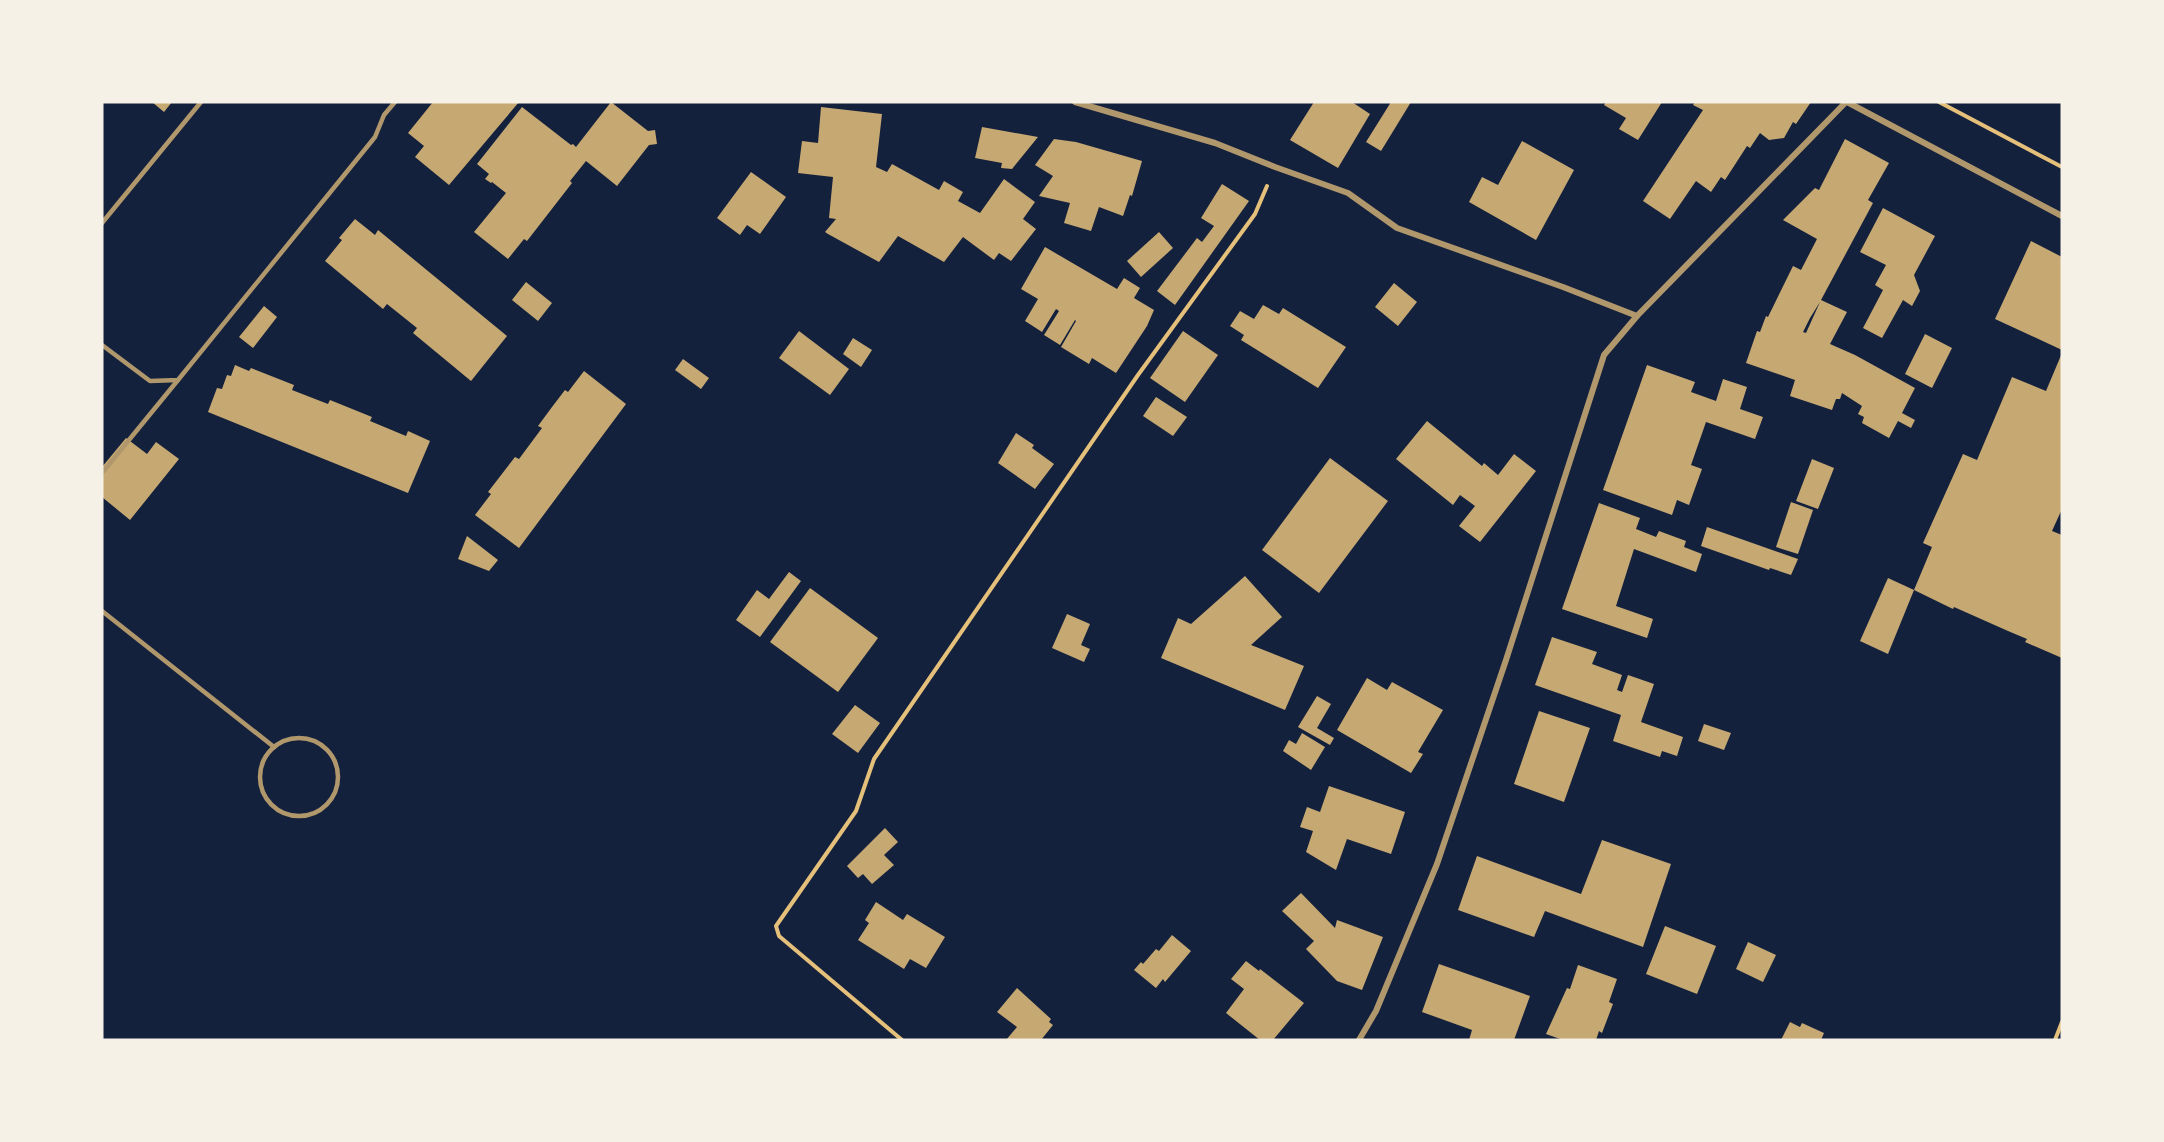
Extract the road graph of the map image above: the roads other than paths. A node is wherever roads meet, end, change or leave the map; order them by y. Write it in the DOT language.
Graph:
graph roads {
  1 [pos="201,102"];
  2 [pos="395,102"];
  3 [pos="1075,102"];
  4 [pos="1846,102"];
  5 [pos="2062,216"];
  6 [pos="102,223"];
  7 [pos="1638,316"];
  8 [pos="102,345"];
  9 [pos="178,380"];
  10 [pos="102,473"];
  11 [pos="102,611"];
  12 [pos="274,747"];
  13 [pos="1359,1040"];
  1 -- 6 [label="lane"];
  2 -- 9 [label="lane"];
  3 -- 7 [label="street"];
  4 -- 5 [label="street"];
  4 -- 7 [label="street"];
  7 -- 13 [label="street"];
  8 -- 9 [label="lane"];
  9 -- 10 [label="lane"];
  11 -- 12 [label="lane"];
  12 -- 12 [label="lane"];
}
